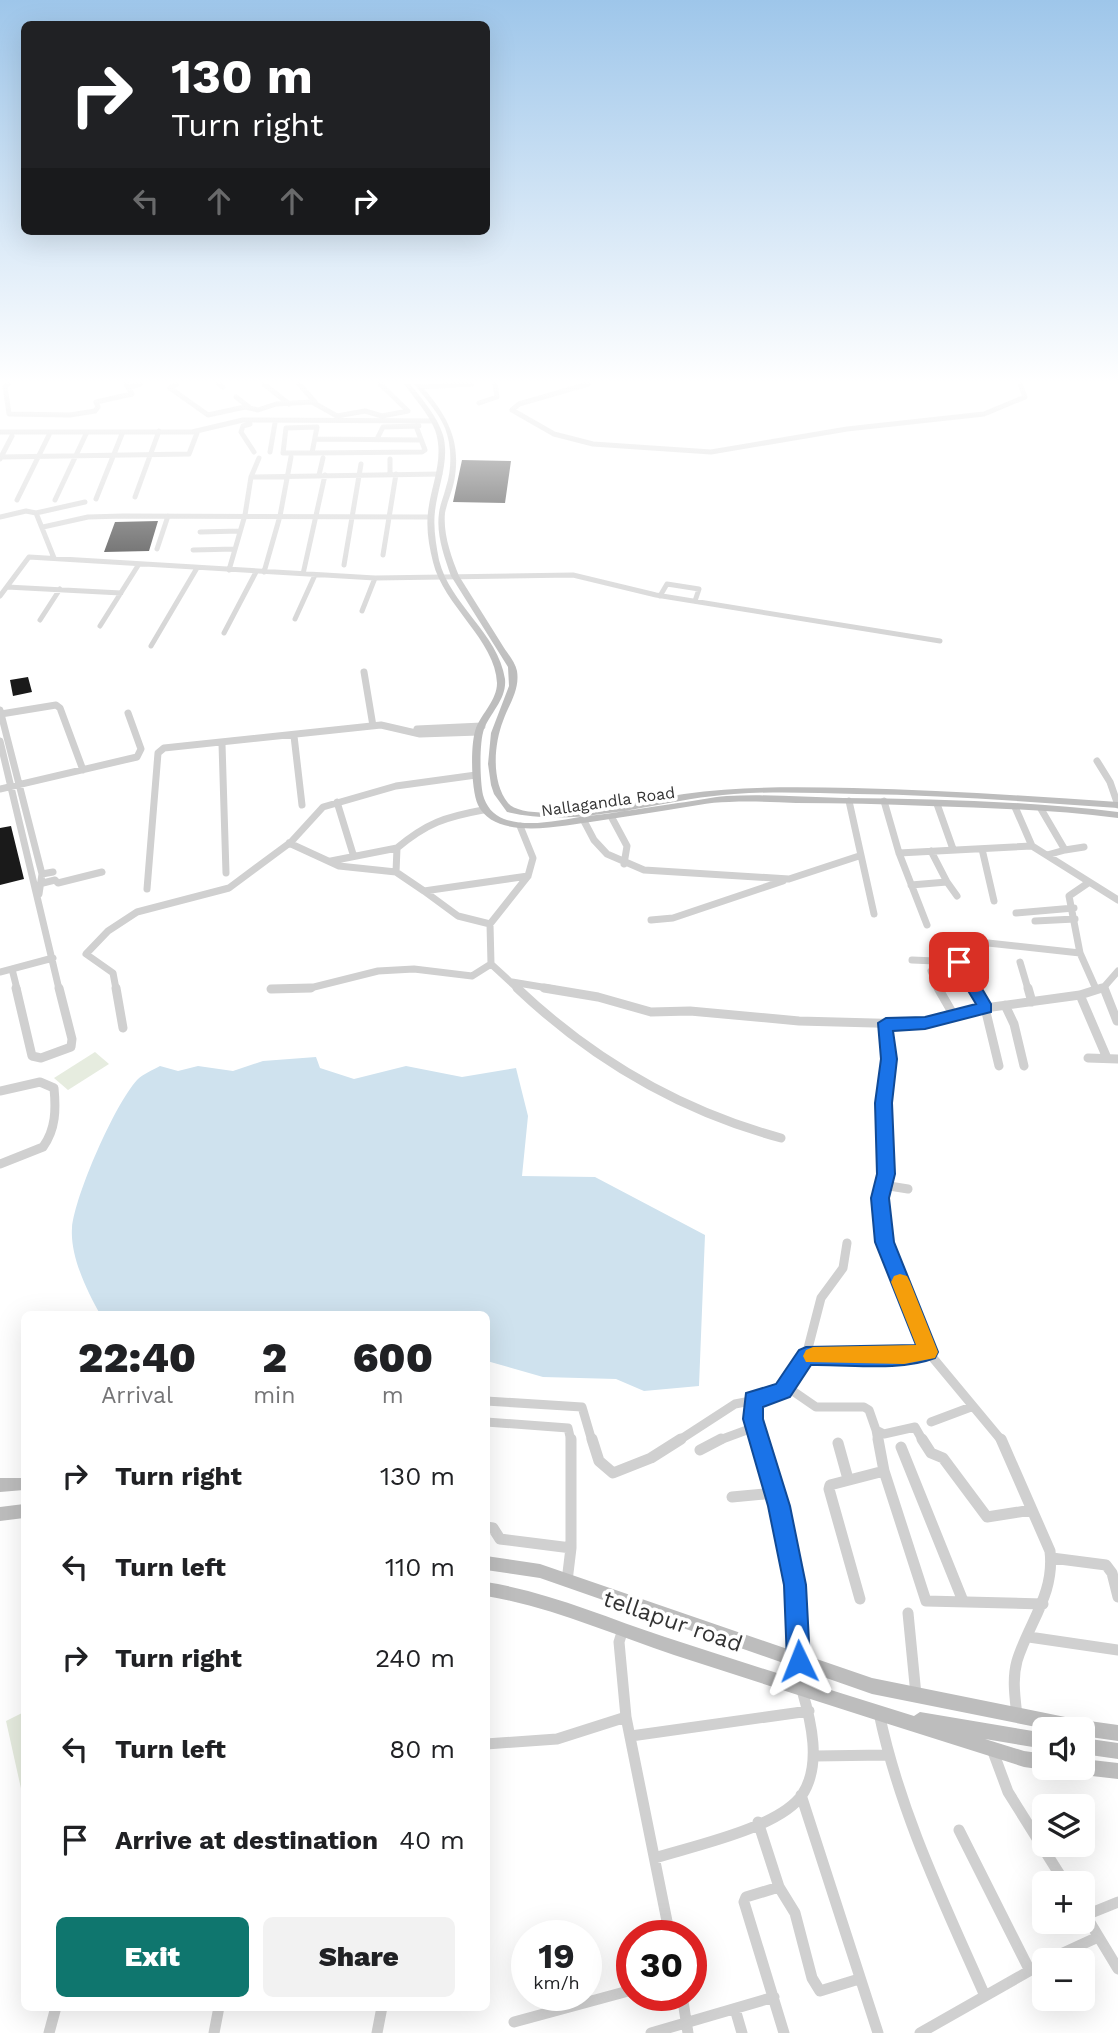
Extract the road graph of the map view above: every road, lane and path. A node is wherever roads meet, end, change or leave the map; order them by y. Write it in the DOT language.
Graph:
graph roads {
  1 [pos="28,479"];
  2 [pos="66,479"];
  3 [pos="104,479"];
  4 [pos="142,479"];
  5 [pos="251,479"];
  6 [pos="286,479"];
  7 [pos="322,479"];
  8 [pos="358,479"];
  9 [pos="392,479"];
  10 [pos="439,479"];
  11 [pos="452,479"];
  12 [pos="135,496"];
  13 [pos="96,499"];
  14 [pos="17,500"];
  15 [pos="55,500"];
  16 [pos="85,502"];
  17 [pos="36,513"];
  18 [pos="246,515"];
  19 [pos="280,516"];
  20 [pos="318,516"];
  21 [pos="0,517"];
  22 [pos="165,517"];
  23 [pos="352,517"];
  24 [pos="388,517"];
  25 [pos="431,517"];
  26 [pos="192,519"];
  27 [pos="122,520"];
  28 [pos="43,527"];
  29 [pos="240,531"];
  30 [pos="200,532"];
  31 [pos="157,550"];
  32 [pos="193,550"];
  33 [pos="235,550"];
  34 [pos="383,555"];
  35 [pos="54,558"];
  36 [pos="139,564"];
  37 [pos="344,565"];
  38 [pos="197,568"];
  39 [pos="229,570"];
  40 [pos="256,572"];
  41 [pos="264,572"];
  42 [pos="303,574"];
  43 [pos="315,575"];
  44 [pos="455,576"];
  45 [pos="375,578"];
  46 [pos="441,578"];
  47 [pos="7,587"];
  48 [pos="60,589"];
  49 [pos="121,593"];
  50 [pos="661,594"];
  51 [pos="0,596"];
  52 [pos="696,599"];
  53 [pos="362,611"];
  54 [pos="295,619"];
  55 [pos="40,620"];
  56 [pos="100,626"];
  57 [pos="224,633"];
  58 [pos="940,640"];
  59 [pos="151,646"];
  60 [pos="364,672"];
  61 [pos="1,712"];
  62 [pos="128,713"];
  63 [pos="373,726"];
  64 [pos="481,729"];
  65 [pos="294,736"];
  66 [pos="0,741"];
  67 [pos="222,744"];
  68 [pos="3,761"];
  69 [pos="1097,761"];
  70 [pos="83,770"];
  71 [pos="476,775"];
  72 [pos="20,784"];
  73 [pos="11,786"];
  74 [pos="0,789"];
  75 [pos="696,798"];
  76 [pos="849,801"];
  77 [pos="884,801"];
  78 [pos="337,802"];
  79 [pos="937,804"];
  80 [pos="302,805"];
  81 [pos="1016,807"];
  82 [pos="1041,809"];
  83 [pos="483,810"];
  84 [pos="1118,811"];
  85 [pos="612,818"];
  86 [pos="584,821"];
  87 [pos="520,826"];
  88 [pos="289,844"];
  89 [pos="1032,846"];
  90 [pos="1084,847"];
  91 [pos="397,848"];
  92 [pos="953,849"];
  93 [pos="982,849"];
  94 [pos="1065,850"];
  95 [pos="931,851"];
  96 [pos="899,853"];
  97 [pos="353,855"];
  98 [pos="1047,855"];
  99 [pos="859,856"];
  100 [pos="331,861"];
  101 [pos="624,864"];
  102 [pos="53,872"];
  103 [pos="102,872"];
  104 [pos="396,872"];
  105 [pos="226,873"];
  106 [pos="527,876"];
  107 [pos="43,879"];
  108 [pos="789,879"];
  109 [pos="947,881"];
  110 [pos="1088,883"];
  111 [pos="911,885"];
  112 [pos="147,889"];
  113 [pos="424,891"];
  114 [pos="39,894"];
  115 [pos="957,896"];
  116 [pos="1118,900"];
  117 [pos="995,901"];
  118 [pos="1074,908"];
  119 [pos="1016,913"];
  120 [pos="874,914"];
  121 [pos="1075,919"];
  122 [pos="651,920"];
  123 [pos="1035,921"];
  124 [pos="490,924"];
  125 [pos="927,925"];
  126 [pos="988,943"];
  127 [pos="1080,953"];
  128 [pos="53,958"];
  129 [pos="912,960"];
  130 [pos="1020,962"];
  131 [pos="491,964"];
  132 [pos="12,969"];
  133 [pos="940,970"];
  134 [pos="1118,971"];
  135 [pos="0,972"];
  136 [pos="512,982"];
  137 [pos="1118,983"];
  138 [pos="1102,987"];
  139 [pos="271,989"];
  140 [pos="1080,995"];
  141 [pos="1032,1002"];
  142 [pos="1005,1005"];
  143 [pos="985,1008"];
  144 [pos="953,1014"];
  145 [pos="1117,1019"];
  146 [pos="886,1023"];
  147 [pos="123,1028"];
  148 [pos="1088,1058"];
  149 [pos="1107,1058"];
  150 [pos="1118,1059"];
  151 [pos="999,1066"];
  152 [pos="1024,1066"];
  153 [pos="0,1091"];
  154 [pos="781,1138"];
  155 [pos="0,1164"];
  156 [pos="883,1185"];
  157 [pos="908,1189"];
  158 [pos="847,1243"];
  159 [pos="928,1352"];
  160 [pos="806,1356"];
  161 [pos="787,1387"];
  162 [pos="753,1399"];
  163 [pos="490,1401"];
  164 [pos="971,1407"];
  165 [pos="490,1422"];
  166 [pos="931,1422"];
  167 [pos="755,1427"];
  168 [pos="876,1430"];
  169 [pos="838,1443"];
  170 [pos="901,1447"];
  171 [pos="700,1450"];
  172 [pos="884,1471"];
  173 [pos="848,1479"];
  174 [pos="0,1485"];
  175 [pos="21,1485"];
  176 [pos="775,1493"];
  177 [pos="732,1497"];
  178 [pos="1032,1510"];
  179 [pos="21,1511"];
  180 [pos="0,1514"];
  181 [pos="490,1528"];
  182 [pos="570,1553"];
  183 [pos="1052,1558"];
  184 [pos="490,1564"];
  185 [pos="567,1581"];
  186 [pos="490,1590"];
  187 [pos="1118,1597"];
  188 [pos="860,1599"];
  189 [pos="963,1601"];
  190 [pos="1043,1604"];
  191 [pos="908,1613"];
  192 [pos="623,1629"];
  193 [pos="1029,1637"];
  194 [pos="1118,1650"];
  195 [pos="799,1661"];
  196 [pos="802,1689"];
  197 [pos="916,1695"];
  198 [pos="809,1711"];
  199 [pos="879,1713"];
  200 [pos="1017,1716"];
  201 [pos="626,1717"];
  202 [pos="1118,1733"];
  203 [pos="631,1736"];
  204 [pos="1032,1739"];
  205 [pos="490,1744"];
  206 [pos="1095,1748"];
  207 [pos="992,1749"];
  208 [pos="1118,1751"];
  209 [pos="886,1755"];
  210 [pos="815,1756"];
  211 [pos="1032,1760"];
  212 [pos="1095,1768"];
  213 [pos="1118,1771"];
  214 [pos="801,1795"];
  215 [pos="758,1822"];
  216 [pos="959,1830"];
  217 [pos="655,1858"];
  218 [pos="1057,1871"];
  219 [pos="779,1886"];
  220 [pos="1118,1902"];
  221 [pos="1095,1910"];
  222 [pos="667,1920"];
  223 [pos="1095,1931"];
  224 [pos="1098,1937"];
  225 [pos="1074,1948"];
  226 [pos="1032,1968"];
  227 [pos="1029,1969"];
  228 [pos="1118,1969"];
  229 [pos="859,1979"];
  230 [pos="616,1994"];
  231 [pos="985,1996"];
  232 [pos="774,1997"];
  233 [pos="735,2008"];
  234 [pos="55,2011"];
  235 [pos="218,2011"];
  236 [pos="381,2011"];
  237 [pos="514,2022"];
  238 [pos="687,2027"];
  239 [pos="49,2033"];
  240 [pos="214,2033"];
  241 [pos="377,2033"];
  242 [pos="651,2033"];
  243 [pos="743,2033"];
  244 [pos="784,2033"];
  245 [pos="878,2033"];
  246 [pos="920,2033"];
  1 -- 14 [label="street"];
  2 -- 15 [label="street"];
  3 -- 13 [label="street"];
  4 -- 12 [label="street"];
  5 -- 18 [label="street"];
  6 -- 19 [label="street"];
  7 -- 20 [label="street"];
  8 -- 23 [label="street"];
  9 -- 24 [label="street"];
  10 -- 25 [label="main road"];
  11 -- 44 [label="main road, Nallagandla Road"];
  16 -- 17 [label="street"];
  17 -- 21 [label="street"];
  17 -- 28 [label="street"];
  18 -- 19 [label="street"];
  18 -- 22 [label="street"];
  18 -- 29 [label="street"];
  19 -- 20 [label="street"];
  19 -- 41 [label="street"];
  20 -- 23 [label="street"];
  20 -- 42 [label="street"];
  22 -- 26 [label="street"];
  22 -- 27 [label="street"];
  22 -- 28 [label="street"];
  22 -- 31 [label="street"];
  23 -- 24 [label="street"];
  23 -- 37 [label="street"];
  24 -- 25 [label="street"];
  24 -- 34 [label="street"];
  25 -- 46 [label="main road"];
  28 -- 35 [label="street"];
  29 -- 30 [label="street"];
  29 -- 33 [label="street"];
  32 -- 33 [label="street"];
  33 -- 39 [label="street"];
  35 -- 36 [label="street"];
  35 -- 47 [label="street"];
  36 -- 38 [label="street"];
  36 -- 49 [label="street"];
  38 -- 39 [label="street"];
  38 -- 59 [label="street"];
  39 -- 40 [label="street"];
  40 -- 41 [label="street"];
  40 -- 57 [label="street"];
  41 -- 42 [label="street"];
  42 -- 43 [label="street"];
  43 -- 45 [label="street"];
  43 -- 54 [label="street"];
  44 -- 46 [label="street"];
  44 -- 50 [label="street"];
  44 -- 75 [label="main road, Nallagandla Road"];
  45 -- 46 [label="street"];
  45 -- 53 [label="street"];
  46 -- 64 [label="main road"];
  47 -- 48 [label="street"];
  47 -- 51 [label="street"];
  48 -- 49 [label="street"];
  48 -- 55 [label="street"];
  49 -- 56 [label="street"];
  50 -- 52 [label="street"];
  50 -- 52 [label="street"];
  52 -- 58 [label="street"];
  60 -- 63 [label="street"];
  61 -- 70 [label="street"];
  61 -- 72 [label="street"];
  62 -- 70 [label="street"];
  63 -- 64 [label="street"];
  63 -- 65 [label="street"];
  64 -- 71 [label="main road"];
  65 -- 67 [label="street"];
  65 -- 80 [label="street"];
  66 -- 68 [label="street"];
  67 -- 105 [label="street"];
  67 -- 112 [label="street"];
  68 -- 73 [label="street"];
  69 -- 84 [label="street"];
  70 -- 72 [label="street"];
  71 -- 78 [label="street"];
  71 -- 83 [label="main road"];
  72 -- 73 [label="street"];
  72 -- 107 [label="street"];
  73 -- 74 [label="street"];
  73 -- 114 [label="street"];
  75 -- 76 [label="main road, Nallagandla Road"];
  75 -- 84 [label="main road, Nallagandla Road"];
  75 -- 85 [label="main road, Nallagandla Road"];
  76 -- 77 [label="main road, Nallagandla Road"];
  76 -- 99 [label="street"];
  77 -- 79 [label="main road, Nallagandla Road"];
  77 -- 96 [label="street"];
  78 -- 88 [label="street"];
  78 -- 97 [label="street"];
  79 -- 81 [label="main road, Nallagandla Road"];
  79 -- 92 [label="street"];
  81 -- 82 [label="main road, Nallagandla Road"];
  81 -- 89 [label="street"];
  82 -- 84 [label="main road, Nallagandla Road"];
  82 -- 94 [label="street"];
  83 -- 87 [label="main road, Nallagandla Road"];
  83 -- 91 [label="street"];
  85 -- 86 [label="main road, Nallagandla Road"];
  85 -- 101 [label="street"];
  86 -- 87 [label="main road, Nallagandla Road"];
  86 -- 101 [label="street"];
  87 -- 106 [label="street"];
  88 -- 100 [label="street"];
  88 -- 147 [label="street"];
  89 -- 93 [label="street"];
  89 -- 98 [label="street"];
  90 -- 94 [label="street"];
  91 -- 97 [label="street"];
  91 -- 104 [label="street"];
  92 -- 93 [label="street"];
  92 -- 95 [label="street"];
  93 -- 117 [label="street"];
  94 -- 98 [label="street"];
  95 -- 96 [label="street"];
  95 -- 109 [label="street"];
  96 -- 111 [label="street"];
  97 -- 100 [label="street"];
  98 -- 110 [label="street"];
  99 -- 108 [label="street"];
  99 -- 120 [label="street"];
  100 -- 104 [label="street"];
  101 -- 108 [label="street"];
  102 -- 107 [label="street"];
  103 -- 107 [label="street"];
  104 -- 113 [label="street"];
  106 -- 113 [label="street"];
  106 -- 124 [label="street"];
  107 -- 114 [label="street"];
  108 -- 122 [label="street"];
  109 -- 111 [label="street"];
  109 -- 115 [label="street"];
  110 -- 116 [label="street"];
  110 -- 118 [label="street"];
  111 -- 125 [label="street"];
  113 -- 124 [label="street"];
  114 -- 128 [label="street"];
  118 -- 119 [label="street"];
  118 -- 121 [label="street"];
  121 -- 123 [label="street"];
  121 -- 127 [label="street"];
  124 -- 131 [label="street"];
  126 -- 127 [label="street"];
  127 -- 138 [label="street"];
  128 -- 132 [label="street"];
  128 -- 132 [label="street"];
  129 -- 143 [label="street"];
  130 -- 141 [label="street"];
  131 -- 136 [label="street"];
  131 -- 139 [label="street"];
  132 -- 135 [label="street"];
  133 -- 144 [label="street"];
  134 -- 138 [label="street"];
  136 -- 146 [label="street"];
  136 -- 154 [label="street"];
  137 -- 138 [label="street"];
  138 -- 140 [label="street"];
  138 -- 145 [label="street"];
  140 -- 141 [label="street"];
  140 -- 149 [label="street"];
  141 -- 142 [label="street"];
  142 -- 143 [label="street"];
  142 -- 152 [label="street"];
  143 -- 144 [label="street"];
  143 -- 151 [label="street"];
  144 -- 146 [label="street"];
  146 -- 156 [label="street"];
  148 -- 149 [label="street"];
  149 -- 150 [label="street"];
  153 -- 155 [label="street"];
  156 -- 157 [label="street"];
  156 -- 159 [label="street"];
  158 -- 160 [label="street"];
  159 -- 160 [label="street"];
  159 -- 164 [label="street"];
  160 -- 161 [label="street"];
  161 -- 162 [label="street"];
  161 -- 168 [label="street"];
  162 -- 163 [label="street"];
  162 -- 167 [label="street"];
  164 -- 166 [label="street"];
  164 -- 178 [label="street"];
  165 -- 182 [label="street"];
  167 -- 171 [label="street"];
  167 -- 176 [label="street"];
  168 -- 172 [label="street"];
  168 -- 178 [label="street"];
  169 -- 173 [label="street"];
  170 -- 189 [label="street"];
  172 -- 173 [label="street"];
  172 -- 189 [label="street"];
  173 -- 188 [label="street"];
  174 -- 175 [label="main road"];
  176 -- 177 [label="street"];
  176 -- 195 [label="street"];
  178 -- 183 [label="street"];
  179 -- 180 [label="main road"];
  181 -- 182 [label="street"];
  182 -- 185 [label="street"];
  183 -- 187 [label="street"];
  183 -- 190 [label="street"];
  184 -- 185 [label="main road"];
  185 -- 195 [label="main road"];
  186 -- 192 [label="main road, tellapur road"];
  189 -- 190 [label="street"];
  190 -- 193 [label="street"];
  191 -- 197 [label="street"];
  192 -- 196 [label="main road, tellapur road"];
  192 -- 201 [label="street"];
  193 -- 194 [label="street"];
  193 -- 200 [label="street"];
  195 -- 197 [label="main road"];
  196 -- 198 [label="street"];
  196 -- 199 [label="main road, tellapur road"];
  197 -- 200 [label="main road"];
  198 -- 203 [label="street"];
  198 -- 210 [label="street"];
  199 -- 204 [label="main road"];
  199 -- 207 [label="main road, tellapur road"];
  199 -- 209 [label="street"];
  200 -- 202 [label="main road"];
  201 -- 203 [label="street"];
  201 -- 205 [label="street"];
  203 -- 217 [label="street"];
  206 -- 208 [label="main road"];
  207 -- 211 [label="main road, tellapur road"];
  207 -- 218 [label="street"];
  209 -- 210 [label="street"];
  209 -- 231 [label="street"];
  210 -- 214 [label="street"];
  212 -- 213 [label="main road"];
  214 -- 215 [label="street"];
  214 -- 229 [label="street"];
  215 -- 217 [label="street"];
  215 -- 219 [label="street"];
  216 -- 227 [label="street"];
  217 -- 222 [label="street"];
  219 -- 229 [label="street"];
  219 -- 232 [label="street"];
  220 -- 221 [label="street"];
  223 -- 224 [label="street"];
  224 -- 225 [label="street"];
  224 -- 228 [label="street"];
  226 -- 227 [label="street"];
  227 -- 231 [label="street"];
  229 -- 245 [label="street"];
  230 -- 237 [label="street"];
  231 -- 246 [label="street"];
  232 -- 233 [label="street"];
  232 -- 244 [label="street"];
  233 -- 238 [label="street"];
  233 -- 243 [label="street"];
  234 -- 239 [label="street"];
  235 -- 240 [label="street"];
  236 -- 241 [label="street"];
  238 -- 242 [label="street"];
}
